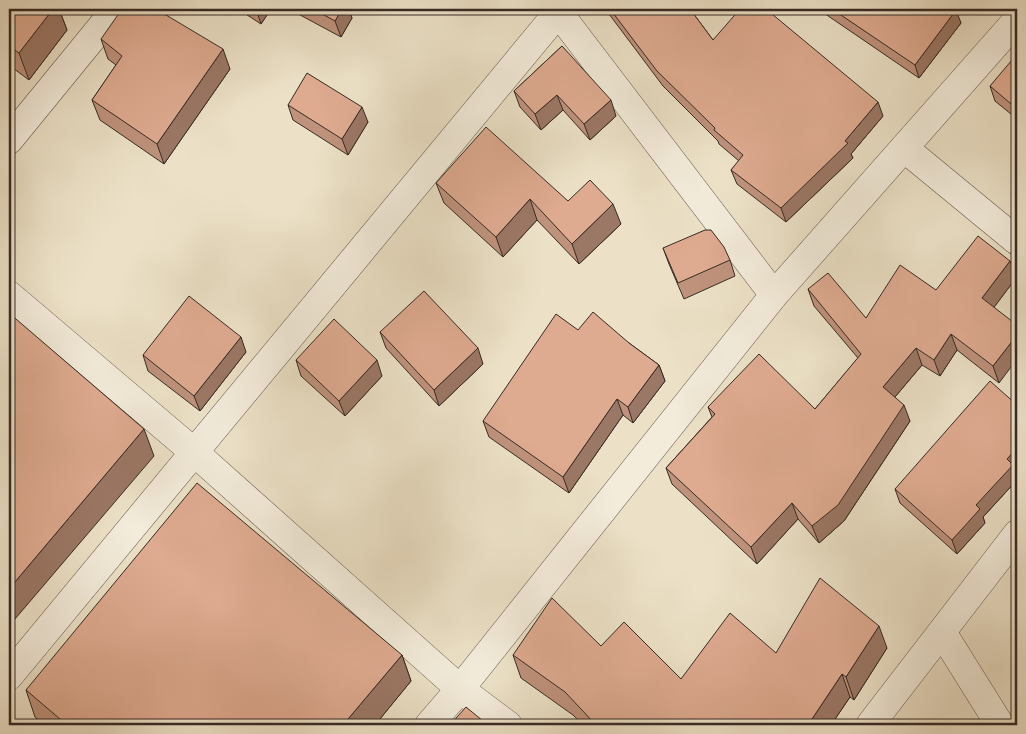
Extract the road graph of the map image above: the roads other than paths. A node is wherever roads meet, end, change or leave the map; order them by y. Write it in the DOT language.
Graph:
graph roads {
  1 [pos="116,9"];
  2 [pos="560,10"];
  3 [pos="1017,20"];
  4 [pos="9,140"];
  5 [pos="904,148"];
  6 [pos="1017,241"];
  7 [pos="9,295"];
  8 [pos="774,295"];
  9 [pos="194,452"];
  10 [pos="1017,534"];
  11 [pos="942,632"];
  12 [pos="9,676"];
  13 [pos="460,688"];
  14 [pos="429,725"];
  15 [pos="508,725"];
  16 [pos="870,725"];
  17 [pos="1000,725"];
  1 -- 4 [label="street"];
  2 -- 8 [label="street"];
  2 -- 9 [label="street"];
  3 -- 5 [label="street"];
  5 -- 6 [label="street"];
  5 -- 8 [label="street"];
  7 -- 9 [label="street"];
  8 -- 13 [label="street"];
  9 -- 12 [label="street"];
  9 -- 13 [label="street"];
  10 -- 11 [label="street"];
  11 -- 16 [label="street"];
  11 -- 17 [label="street"];
  13 -- 14 [label="street"];
  13 -- 15 [label="street"];
}
